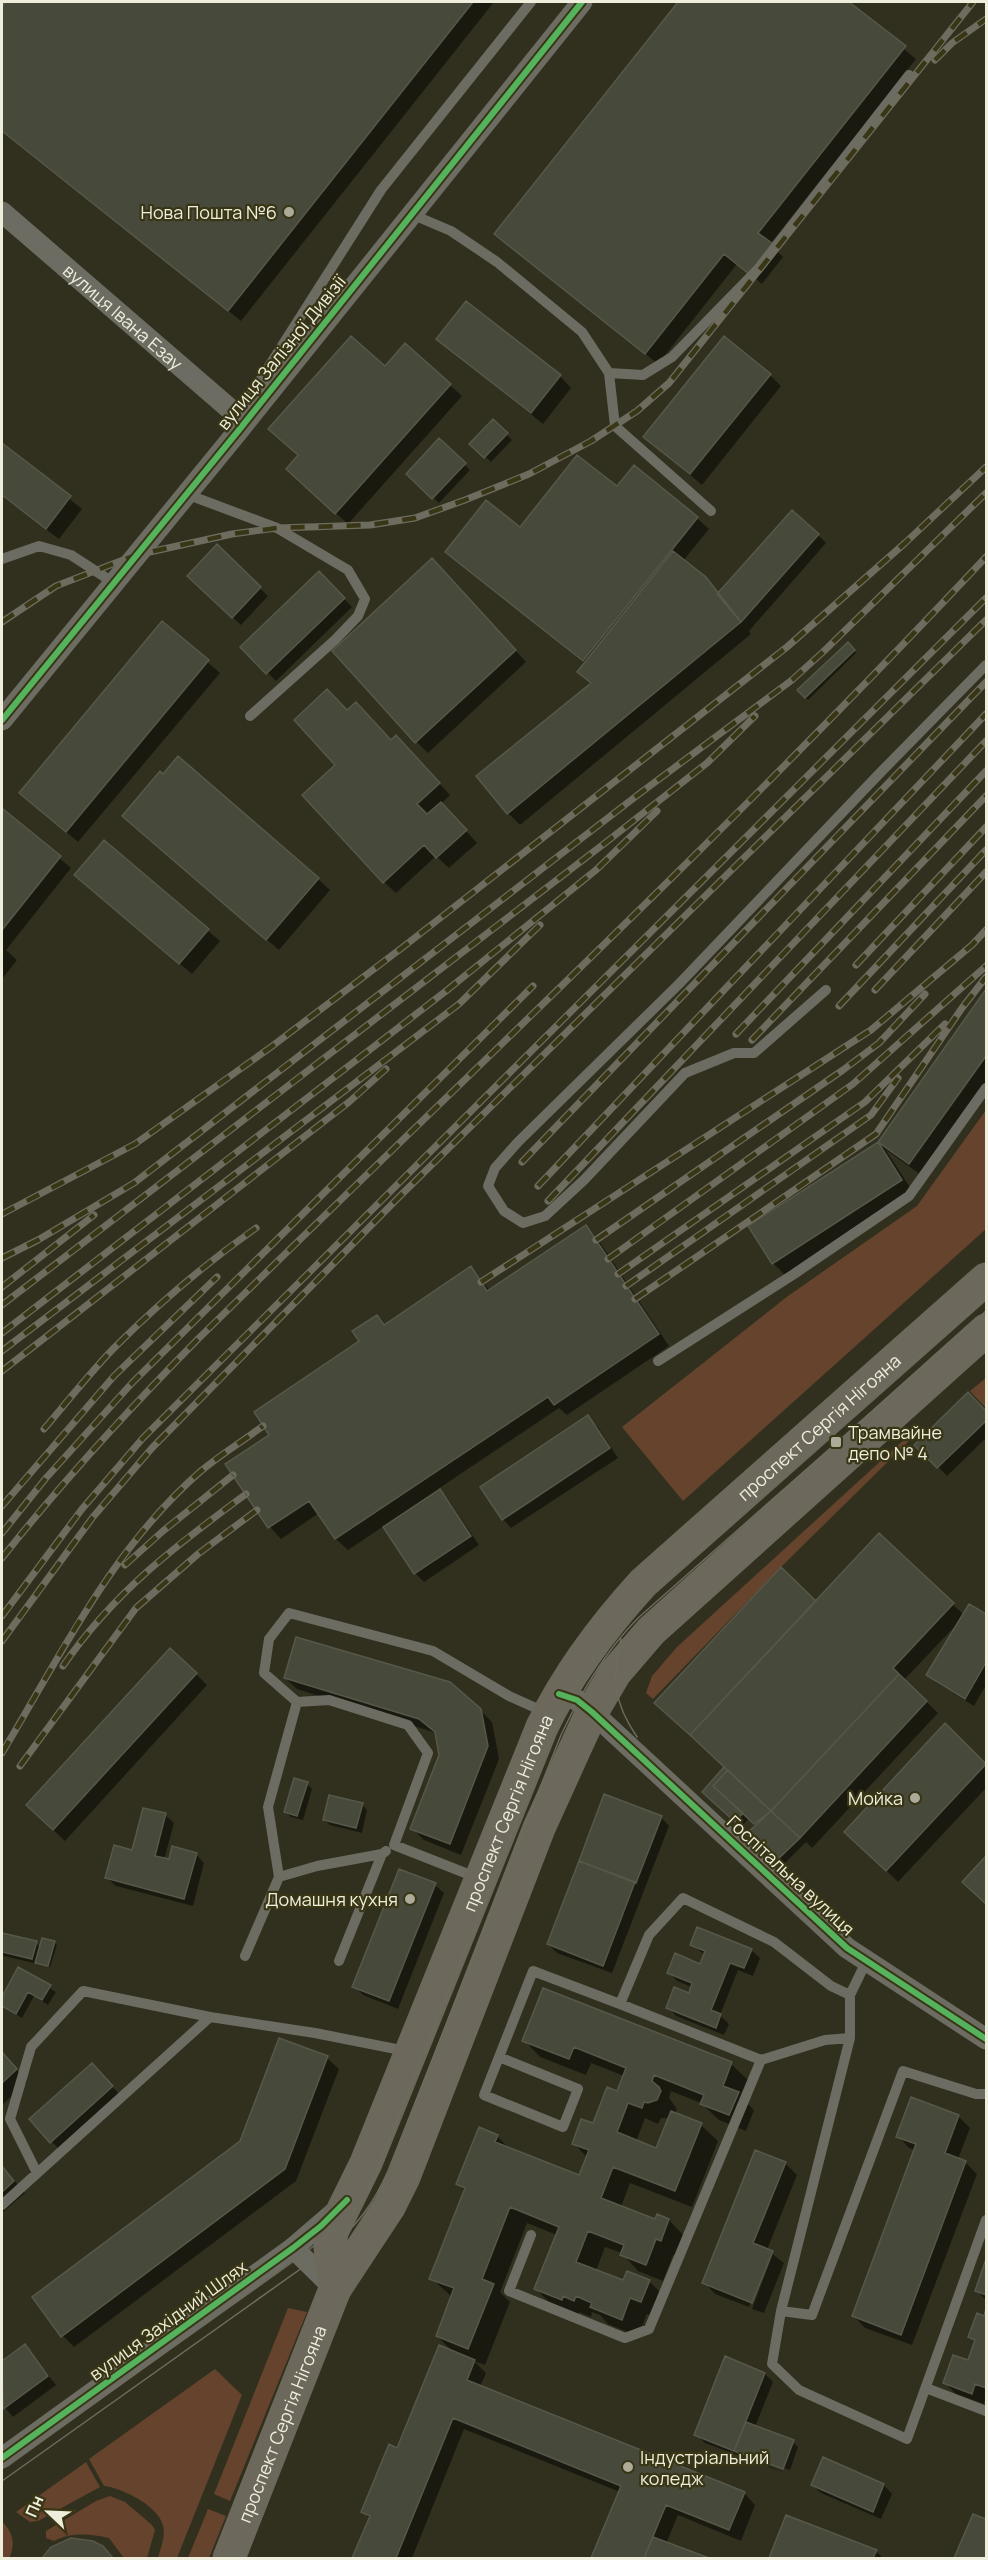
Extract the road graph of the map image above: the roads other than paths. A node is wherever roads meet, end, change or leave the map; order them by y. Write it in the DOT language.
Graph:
graph roads {
  1 [pos="531,2"];
  2 [pos="582,2"];
  3 [pos="909,75"];
  4 [pos="2,212"];
  5 [pos="411,214"];
  6 [pos="609,373"];
  7 [pos="240,418"];
  8 [pos="186,494"];
  9 [pos="711,511"];
  10 [pos="2,559"];
  11 [pos="114,583"];
  12 [pos="987,665"];
  13 [pos="250,716"];
  14 [pos="2,720"];
  15 [pos="826,990"];
  16 [pos="987,1088"];
  17 [pos="987,1279"];
  18 [pos="987,1330"];
  19 [pos="658,1361"];
  20 [pos="297,1702"];
  21 [pos="554,1704"];
  22 [pos="592,1712"];
  23 [pos="394,1845"];
  24 [pos="382,1854"];
  25 [pos="279,1877"];
  26 [pos="481,1879"];
  27 [pos="245,1956"];
  28 [pos="867,1960"];
  29 [pos="339,1961"];
  30 [pos="850,1995"];
  31 [pos="620,2004"];
  32 [pos="210,2017"];
  33 [pos="850,2038"];
  34 [pos="987,2039"];
  35 [pos="411,2052"];
  36 [pos="499,2057"];
  37 [pos="760,2060"];
  38 [pos="987,2094"];
  39 [pos="37,2173"];
  40 [pos="346,2200"];
  41 [pos="2,2205"];
  42 [pos="987,2220"];
  43 [pos="531,2235"];
  44 [pos="293,2248"];
  45 [pos="335,2289"];
  46 [pos="781,2311"];
  47 [pos="926,2388"];
  48 [pos="987,2411"];
  49 [pos="2,2458"];
  50 [pos="229,2559"];
  1 -- 7 [label="lane"];
  2 -- 5 [label="street, вулиця Залізної Дивізії"];
  3 -- 6 [label="lane"];
  4 -- 7 [label="street, вулиця Івана Езау"];
  5 -- 6 [label="lane"];
  5 -- 7 [label="street, вулиця Залізної Дивізії"];
  6 -- 9 [label="lane"];
  7 -- 8 [label="street, вулиця Залізної Дивізії"];
  8 -- 11 [label="street, вулиця Залізної Дивізії"];
  8 -- 13 [label="lane"];
  10 -- 11 [label="lane"];
  11 -- 14 [label="street, вулиця Залізної Дивізії"];
  12 -- 15 [label="lane"];
  16 -- 19 [label="lane"];
  17 -- 21 [label="highway, проспект Сергія Нігояна"];
  18 -- 22 [label="highway, проспект Сергія Нігояна"];
  20 -- 21 [label="lane"];
  20 -- 23 [label="lane"];
  20 -- 25 [label="lane"];
  21 -- 22 [label="street, Госпітальна вулиця"];
  21 -- 26 [label="highway, проспект Сергія Нігояна"];
  22 -- 28 [label="street, Госпітальна вулиця"];
  22 -- 45 [label="highway, проспект Сергія Нігояна"];
  23 -- 24 [label="lane"];
  23 -- 26 [label="lane"];
  24 -- 25 [label="lane"];
  24 -- 29 [label="lane"];
  25 -- 27 [label="lane"];
  26 -- 35 [label="highway, проспект Сергія Нігояна"];
  28 -- 30 [label="lane"];
  28 -- 34 [label="street, Госпітальна вулиця"];
  30 -- 31 [label="lane"];
  30 -- 33 [label="lane"];
  31 -- 36 [label="lane"];
  31 -- 37 [label="lane"];
  32 -- 35 [label="lane"];
  32 -- 39 [label="lane"];
  32 -- 39 [label="lane"];
  33 -- 37 [label="lane"];
  33 -- 46 [label="lane"];
  35 -- 40 [label="highway, проспект Сергія Нігояна"];
  36 -- 36 [label="lane"];
  37 -- 43 [label="lane"];
  38 -- 46 [label="lane"];
  39 -- 41 [label="lane"];
  40 -- 44 [label="street, вулиця Західний Шлях"];
  40 -- 45 [label="highway, проспект Сергія Нігояна"];
  42 -- 47 [label="lane"];
  44 -- 45 [label="street"];
  44 -- 49 [label="street, вулиця Західний Шлях"];
  45 -- 50 [label="highway, проспект Сергія Нігояна"];
  46 -- 47 [label="lane"];
  47 -- 48 [label="lane"];
}
